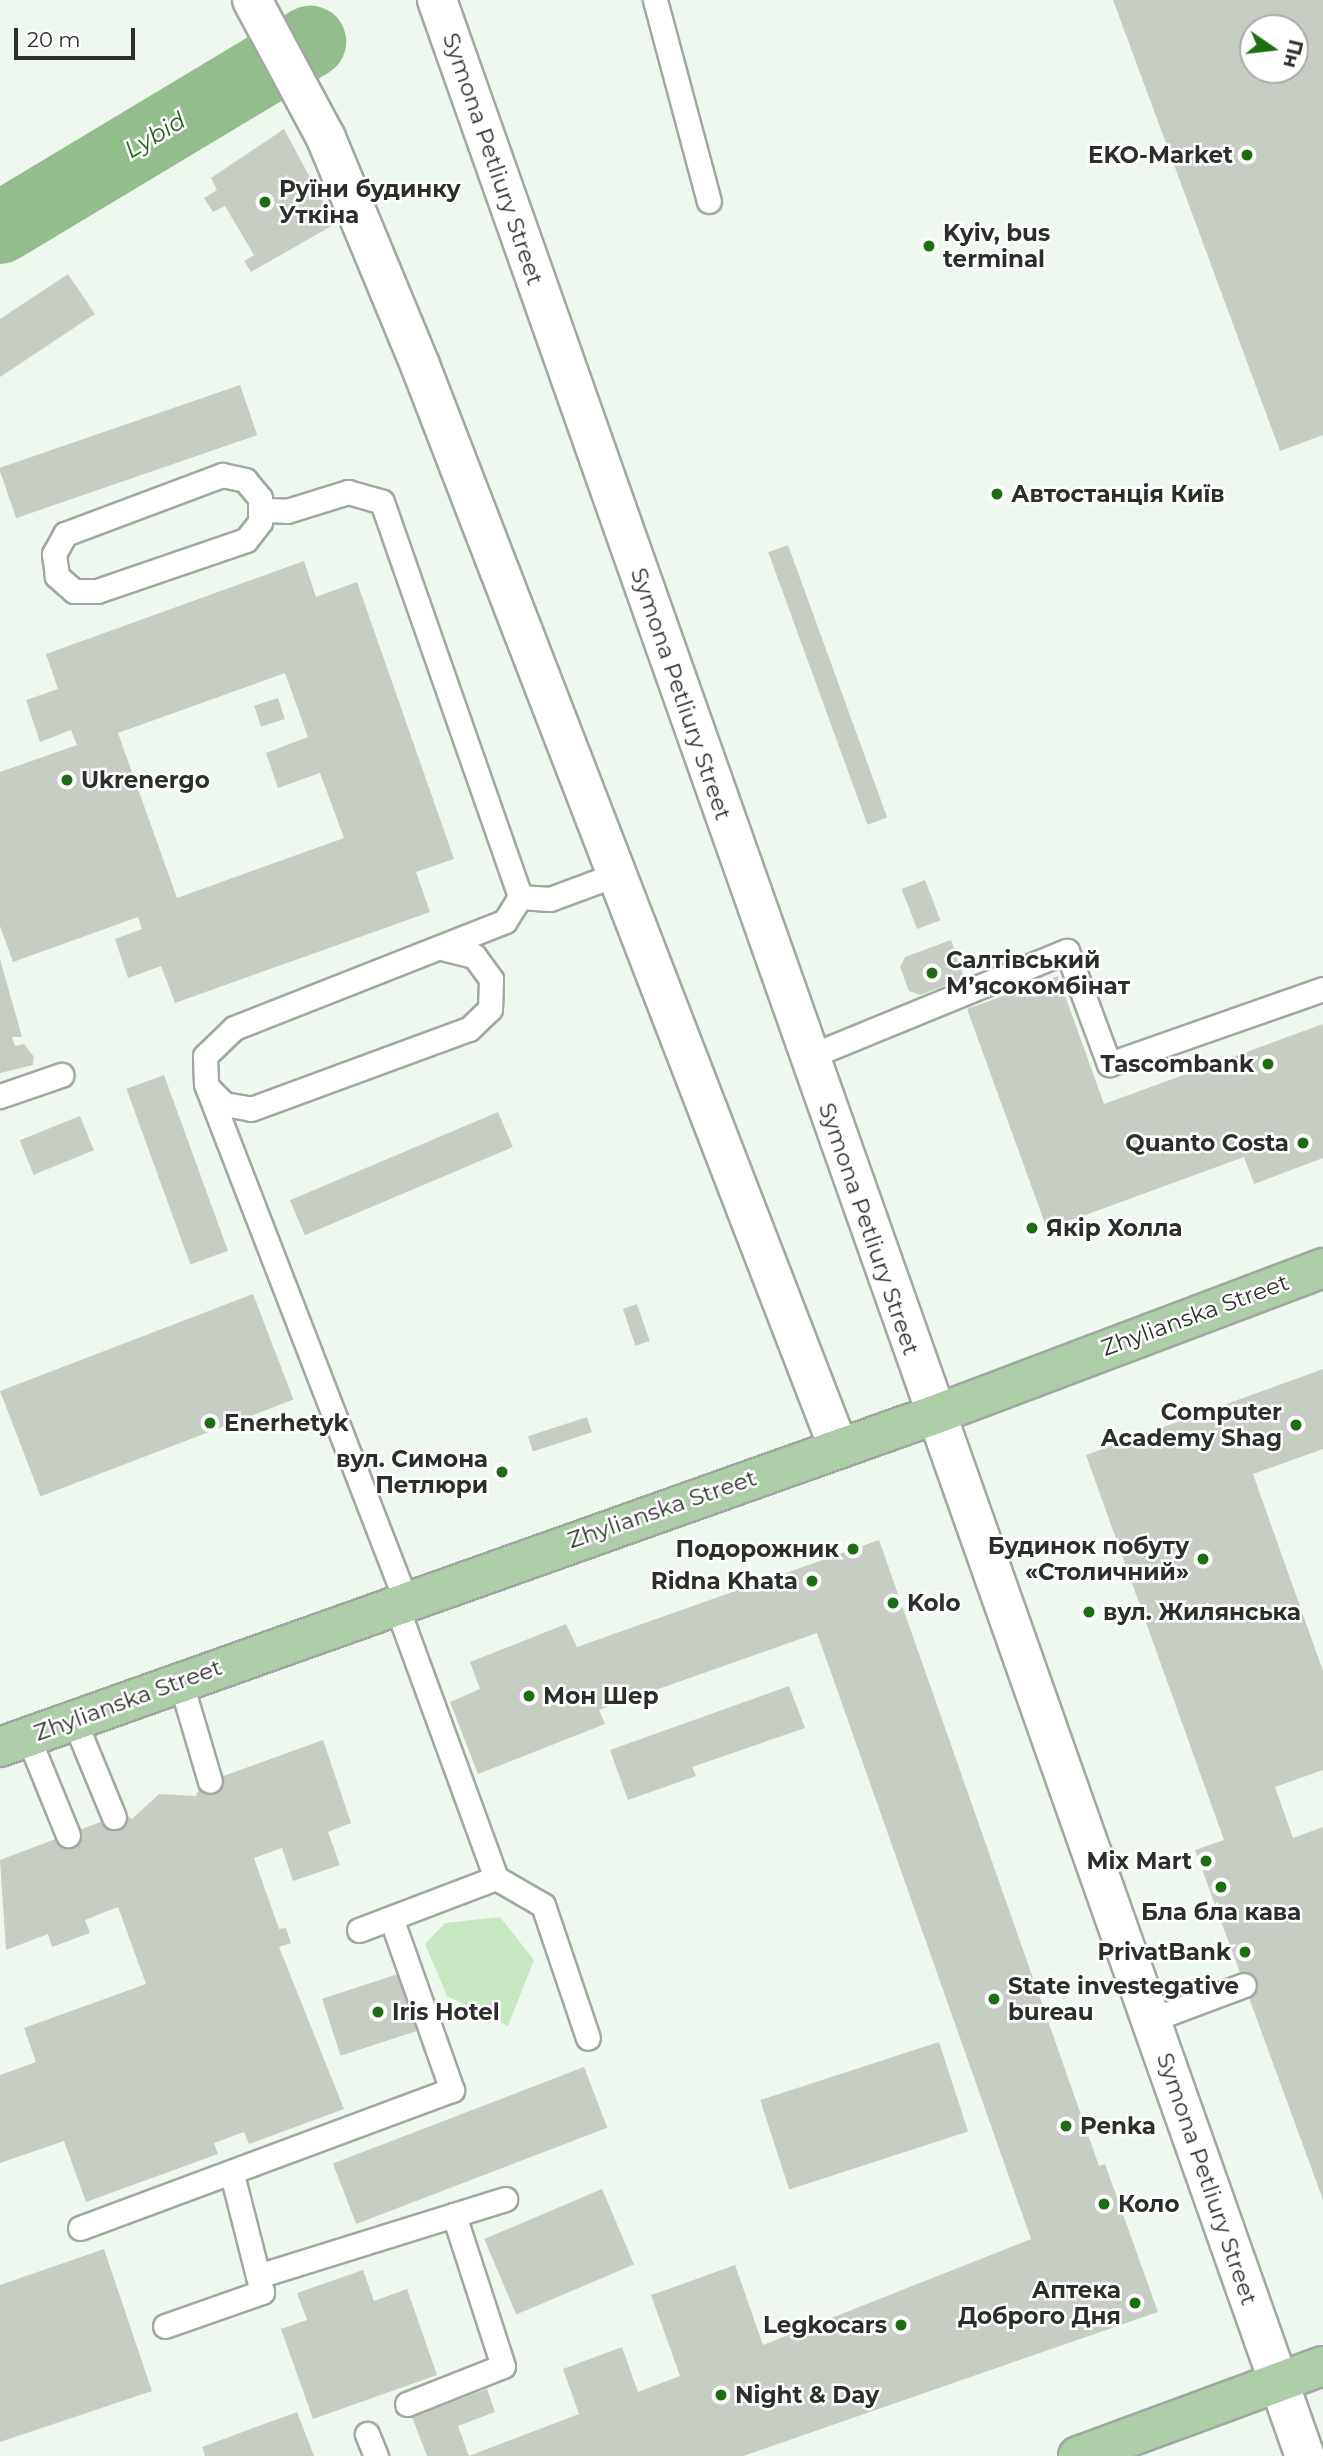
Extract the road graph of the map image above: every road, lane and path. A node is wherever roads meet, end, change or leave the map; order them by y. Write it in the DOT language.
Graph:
graph roads {
  1 [pos="437,0"];
  2 [pos="656,0"];
  3 [pos="260,14"];
  4 [pos="709,201"];
  5 [pos="263,510"];
  6 [pos="620,873"];
  7 [pos="520,897"];
  8 [pos="505,921"];
  9 [pos="446,949"];
  10 [pos="491,979"];
  11 [pos="1323,989"];
  12 [pos="808,1057"];
  13 [pos="61,1075"];
  14 [pos="206,1084"];
  15 [pos="0,1096"];
  16 [pos="1323,1268"];
  17 [pos="934,1415"];
  18 [pos="839,1449"];
  19 [pos="401,1602"];
  20 [pos="180,1680"];
  21 [pos="74,1720"];
  22 [pos="14,1742"];
  23 [pos="210,1781"];
  24 [pos="114,1817"];
  25 [pos="68,1835"];
  26 [pos="496,1878"];
  27 [pos="391,1918"];
  28 [pos="359,1930"];
  29 [pos="1244,1984"];
  30 [pos="1151,2020"];
  31 [pos="588,2038"];
  32 [pos="232,2174"];
  33 [pos="505,2199"];
  34 [pos="454,2215"];
  35 [pos="80,2228"];
  36 [pos="258,2276"];
  37 [pos="165,2326"];
  38 [pos="1323,2366"];
  39 [pos="1278,2383"];
  40 [pos="407,2404"];
  41 [pos="367,2434"];
  42 [pos="376,2456"];
  43 [pos="1078,2456"];
  44 [pos="1306,2456"];
  1 -- 12 [label="main road, Symona Petliury Street"];
  2 -- 4 [label="lane"];
  3 -- 6 [label="main road"];
  5 -- 5 [label="lane"];
  5 -- 7 [label="lane"];
  6 -- 7 [label="lane"];
  6 -- 18 [label="main road"];
  7 -- 8 [label="lane"];
  8 -- 9 [label="lane"];
  8 -- 10 [label="lane"];
  9 -- 10 [label="lane"];
  9 -- 14 [label="lane"];
  10 -- 14 [label="lane"];
  11 -- 12 [label="lane"];
  12 -- 17 [label="main road, Symona Petliury Street"];
  13 -- 15 [label="lane"];
  14 -- 19 [label="lane"];
  16 -- 17 [label="main road, Zhylianska Street"];
  17 -- 18 [label="main road, Zhylianska Street"];
  17 -- 30 [label="main road, Symona Petliury Street"];
  18 -- 19 [label="main road, Zhylianska Street"];
  19 -- 20 [label="main road, Zhylianska Street"];
  19 -- 26 [label="lane"];
  20 -- 21 [label="main road, Zhylianska Street"];
  20 -- 23 [label="lane"];
  21 -- 22 [label="main road, Zhylianska Street"];
  21 -- 24 [label="lane"];
  22 -- 25 [label="lane"];
  26 -- 27 [label="lane"];
  26 -- 31 [label="lane"];
  27 -- 28 [label="lane"];
  27 -- 32 [label="lane"];
  29 -- 30 [label="lane"];
  30 -- 39 [label="main road, Symona Petliury Street"];
  32 -- 35 [label="lane"];
  32 -- 36 [label="lane"];
  33 -- 34 [label="lane"];
  34 -- 36 [label="lane"];
  34 -- 40 [label="lane"];
  36 -- 37 [label="lane"];
  38 -- 39 [label="main road"];
  39 -- 43 [label="main road"];
  39 -- 44 [label="main road, Symona Petliury Street"];
  41 -- 42 [label="lane"];
}
